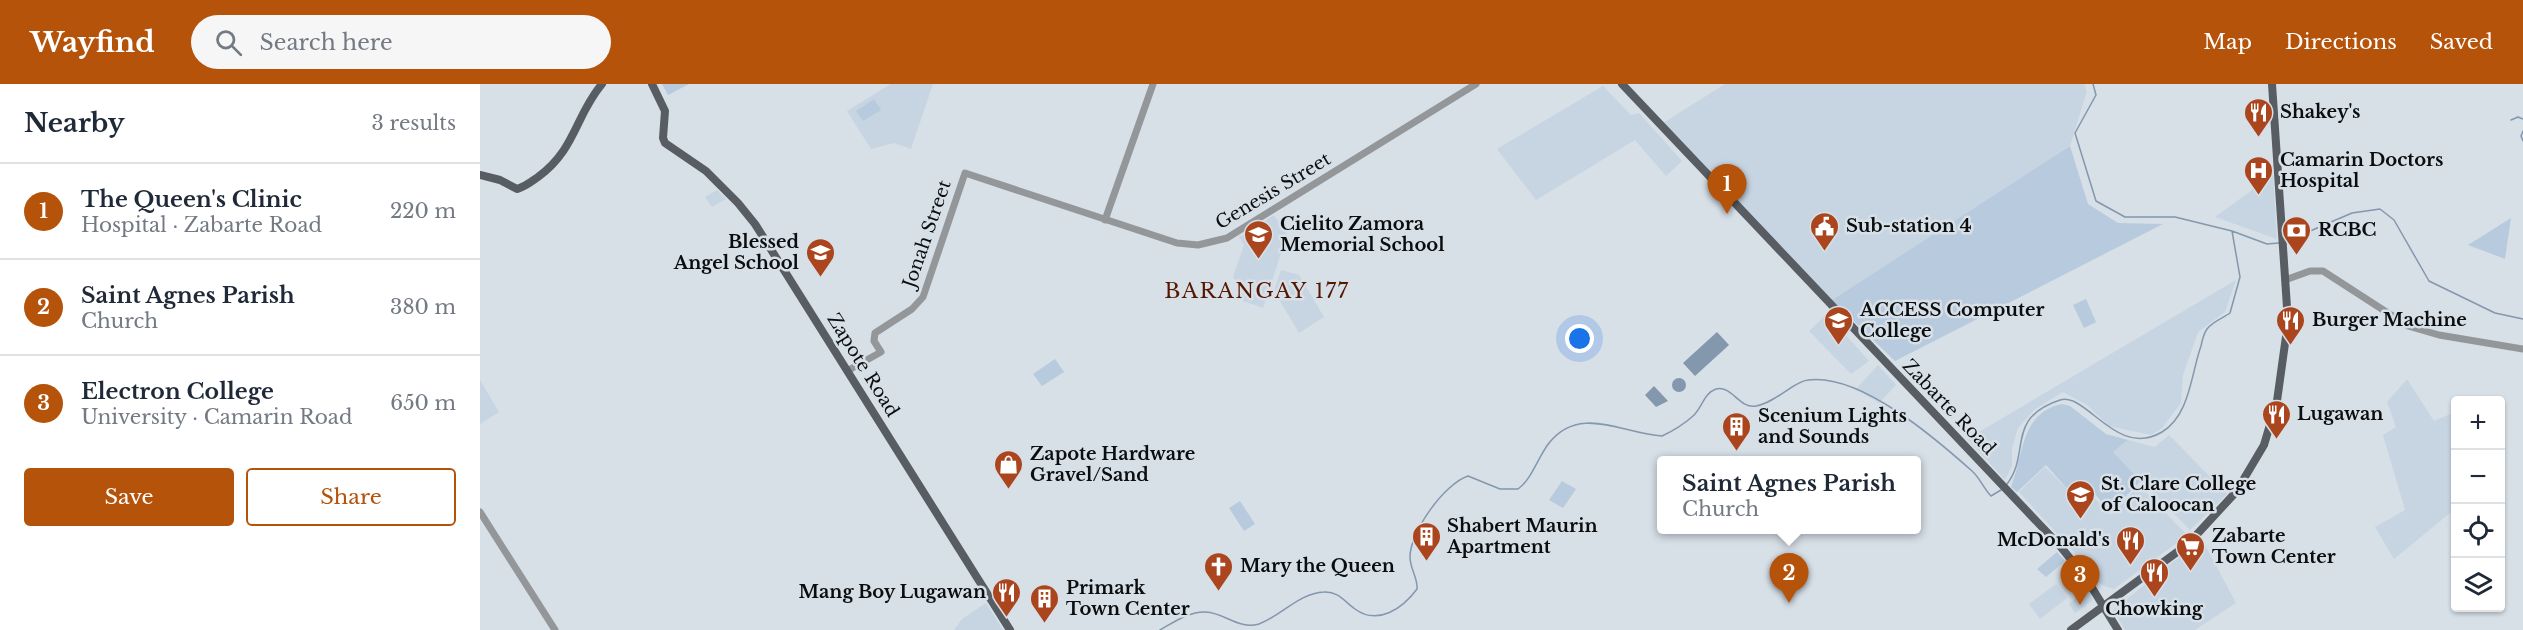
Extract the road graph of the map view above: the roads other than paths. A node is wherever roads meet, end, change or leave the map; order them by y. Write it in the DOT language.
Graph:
graph roads {
  1 [pos="602,84"];
  2 [pos="652,84"];
  3 [pos="1153,84"];
  4 [pos="1476,84"];
  5 [pos="1623,84"];
  6 [pos="2272,84"];
  7 [pos="965,173"];
  8 [pos="480,175"];
  9 [pos="1105,220"];
  10 [pos="2285,280"];
  11 [pos="2523,349"];
  12 [pos="847,370"];
  13 [pos="480,512"];
  14 [pos="2104,606"];
  15 [pos="555,630"];
  16 [pos="1010,630"];
  17 [pos="2071,630"];
  18 [pos="2118,630"];
  1 -- 8 [label="main road"];
  2 -- 12 [label="main road, Zapote Road"];
  3 -- 9 [label="street"];
  4 -- 9 [label="street, Genesis Street"];
  5 -- 14 [label="main road, Zabarte Road"];
  6 -- 10 [label="main road"];
  7 -- 9 [label="street, Genesis Street"];
  7 -- 12 [label="street, Jonah Street"];
  10 -- 11 [label="street"];
  10 -- 14 [label="main road"];
  12 -- 16 [label="main road, Zapote Road"];
  13 -- 15 [label="street"];
  14 -- 17 [label="main road"];
  14 -- 18 [label="main road, Zabarte Road"];
}
